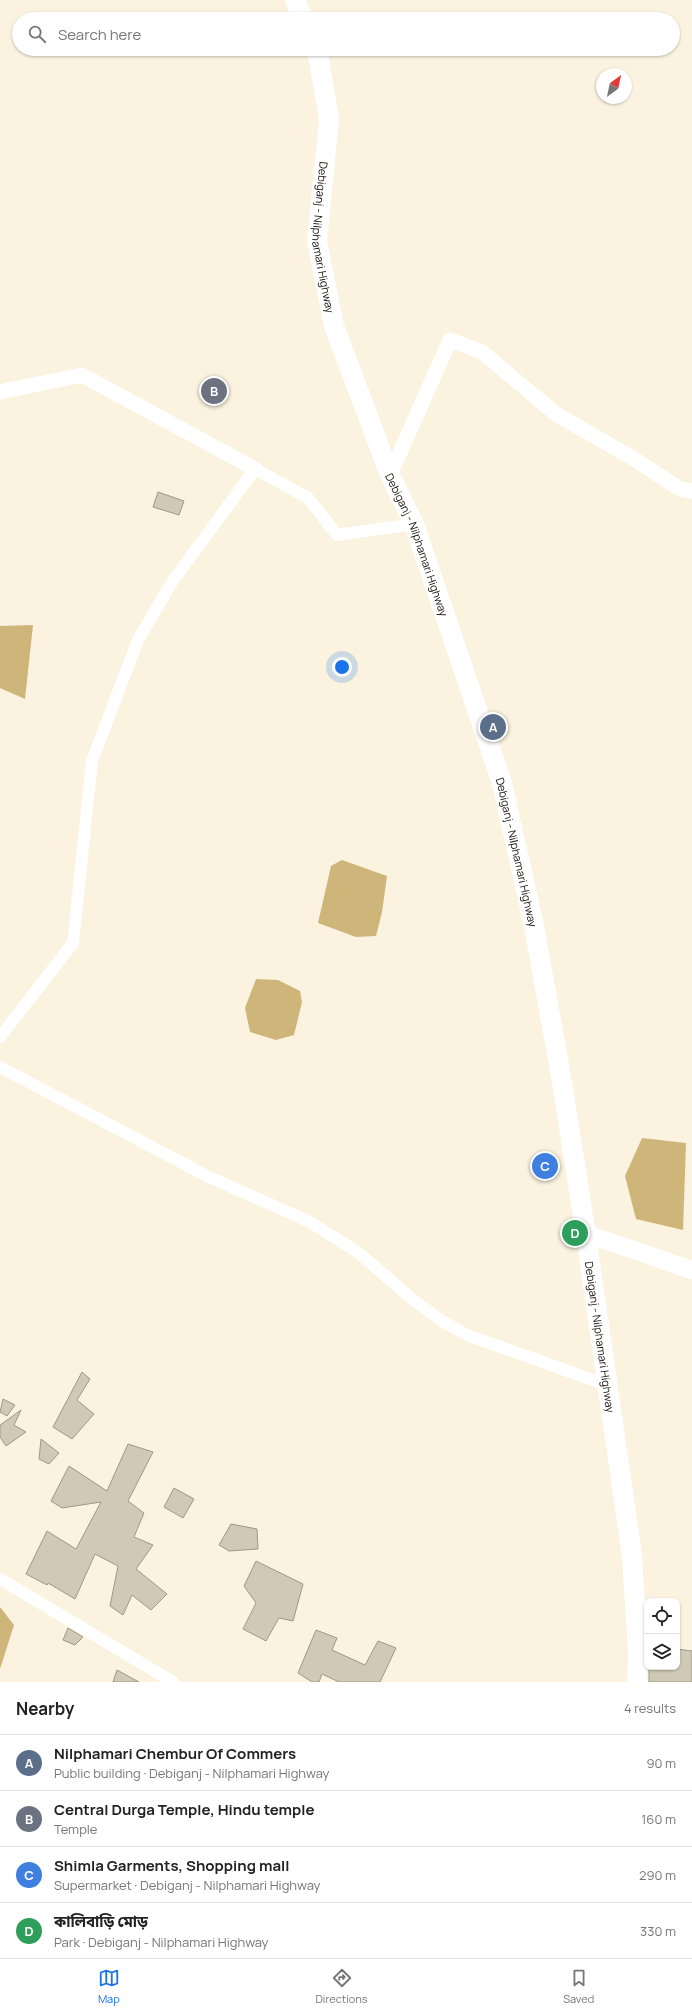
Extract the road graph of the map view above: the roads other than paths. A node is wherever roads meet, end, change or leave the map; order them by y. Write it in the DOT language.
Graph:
graph roads {
  1 [pos="295,0"];
  2 [pos="300,12"];
  3 [pos="318,56"];
  4 [pos="0,392"];
  5 [pos="255,469"];
  6 [pos="390,475"];
  7 [pos="692,491"];
  8 [pos="414,524"];
  9 [pos="0,1037"];
  10 [pos="0,1067"];
  11 [pos="586,1235"];
  12 [pos="692,1270"];
  13 [pos="608,1385"];
  14 [pos="0,1579"];
  15 [pos="173,1682"];
  16 [pos="637,1682"];
  1 -- 2 [label="main road"];
  3 -- 6 [label="main road, Debiganj - Nilphamari Highway"];
  4 -- 5 [label="street"];
  5 -- 8 [label="street"];
  5 -- 9 [label="street"];
  6 -- 7 [label="street"];
  6 -- 8 [label="main road, Debiganj - Nilphamari Highway"];
  8 -- 11 [label="main road, Debiganj - Nilphamari Highway"];
  10 -- 13 [label="street"];
  11 -- 12 [label="main road"];
  11 -- 13 [label="main road, Debiganj - Nilphamari Highway"];
  13 -- 16 [label="main road, Debiganj - Nilphamari Highway"];
  14 -- 15 [label="street"];
}
